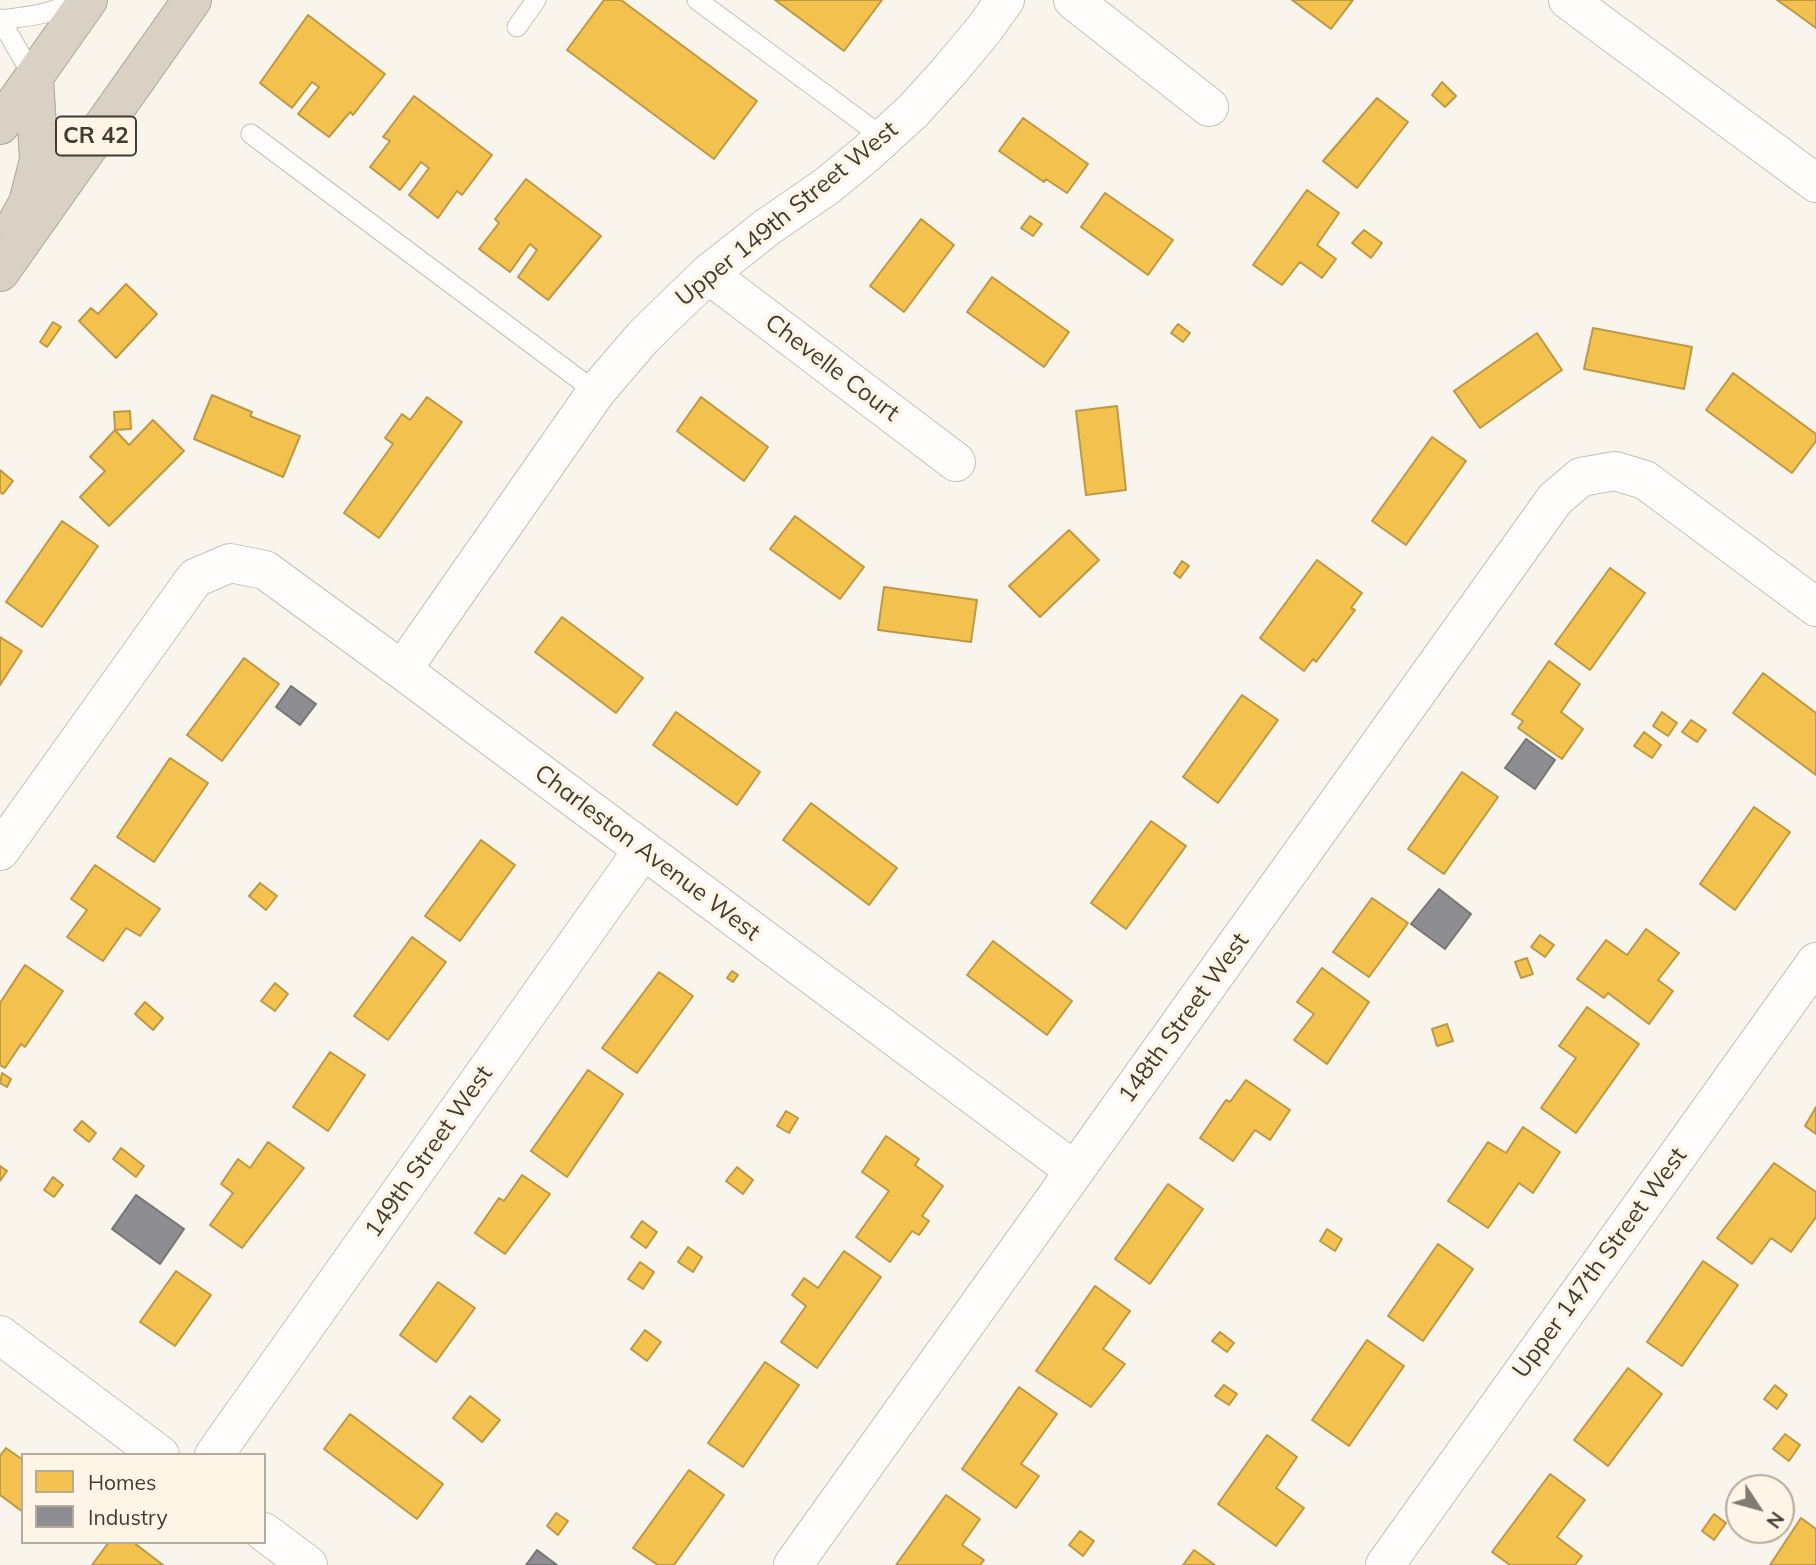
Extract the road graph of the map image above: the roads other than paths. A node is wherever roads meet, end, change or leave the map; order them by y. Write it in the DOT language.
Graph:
graph roads {
  1 [pos="72,0"];
  2 [pos="88,0"];
  3 [pos="192,0"];
  4 [pos="536,0"];
  5 [pos="697,0"];
  6 [pos="1004,0"];
  7 [pos="1073,0"];
  8 [pos="1568,0"];
  9 [pos="0,20"];
  10 [pos="517,27"];
  11 [pos="34,78"];
  12 [pos="1209,107"];
  13 [pos="0,125"];
  14 [pos="251,134"];
  15 [pos="884,138"];
  16 [pos="1816,183"];
  17 [pos="0,252"];
  18 [pos="0,272"];
  19 [pos="708,274"];
  20 [pos="596,392"];
  21 [pos="956,462"];
  22 [pos="1816,607"];
  23 [pos="402,670"];
  24 [pos="643,850"];
  25 [pos="0,851"];
  26 [pos="1816,962"];
  27 [pos="1075,1171"];
  28 [pos="0,1335"];
  29 [pos="157,1453"];
  30 [pos="215,1453"];
  31 [pos="266,1534"];
  32 [pos="308,1565"];
  33 [pos="793,1565"];
  34 [pos="1385,1565"];
  1 -- 9 [label="lane"];
  2 -- 11 [label="highway"];
  3 -- 18 [label="highway, CR 42"];
  4 -- 10 [label="lane"];
  5 -- 15 [label="lane"];
  6 -- 15 [label="street, Upper 149th Street West"];
  7 -- 12 [label="street"];
  8 -- 16 [label="street"];
  9 -- 11 [label="lane"];
  11 -- 13 [label="highway"];
  11 -- 17 [label="highway"];
  14 -- 20 [label="lane"];
  15 -- 19 [label="street, Upper 149th Street West"];
  19 -- 20 [label="street, Upper 149th Street West"];
  19 -- 21 [label="street, Chevelle Court"];
  20 -- 23 [label="street, Upper 149th Street West"];
  22 -- 27 [label="street, 148th Street West"];
  23 -- 24 [label="street, Charleston Avenue West"];
  23 -- 25 [label="street, Charleston Avenue West"];
  24 -- 27 [label="street, Charleston Avenue West"];
  24 -- 30 [label="street, 149th Street West"];
  26 -- 34 [label="street, Upper 147th Street West"];
  27 -- 33 [label="street, 148th Street West"];
  28 -- 29 [label="street"];
  31 -- 32 [label="street"];
}
